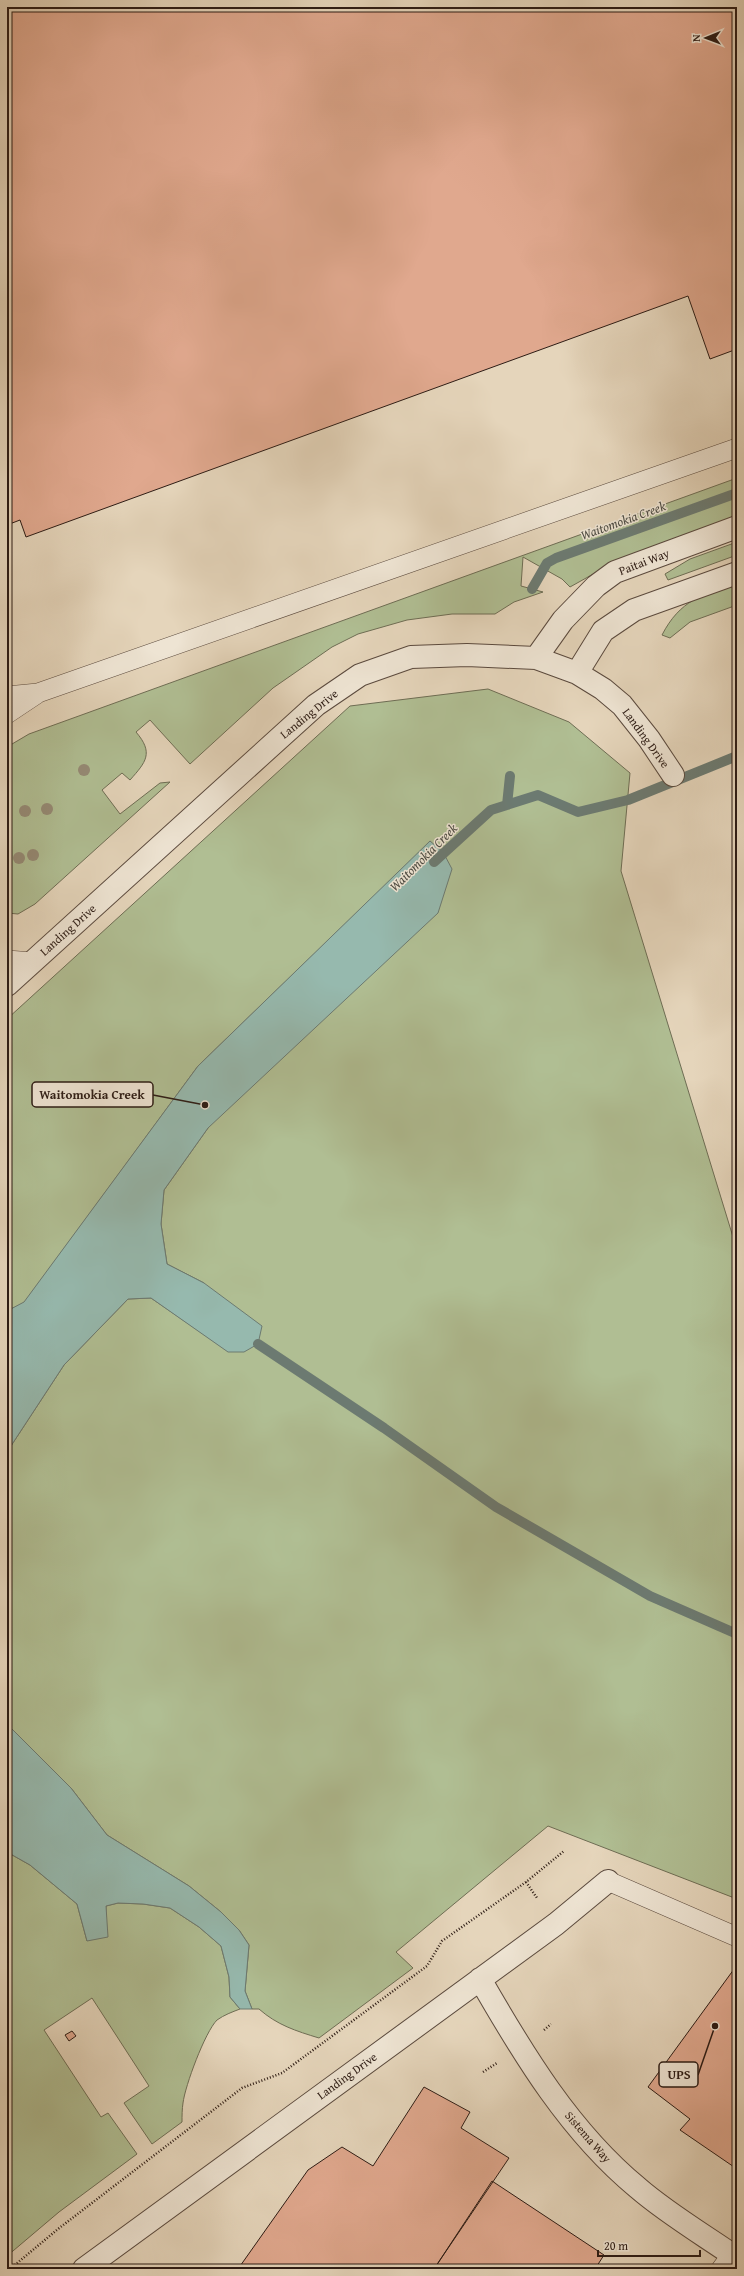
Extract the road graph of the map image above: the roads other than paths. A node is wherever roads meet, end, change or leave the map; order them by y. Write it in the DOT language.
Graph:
graph roads {
  1 [pos="737,448"];
  2 [pos="737,527"];
  3 [pos="737,573"];
  4 [pos="536,658"];
  5 [pos="577,672"];
  6 [pos="38,693"];
  7 [pos="7,696"];
  8 [pos="7,714"];
  9 [pos="673,776"];
  10 [pos="7,960"];
  11 [pos="33,962"];
  12 [pos="7,985"];
  13 [pos="608,1880"];
  14 [pos="737,1937"];
  15 [pos="480,1979"];
  16 [pos="730,2260"];
  17 [pos="84,2269"];
  1 -- 6 [label="lane"];
  2 -- 4 [label="street, Paitai Way"];
  3 -- 5 [label="street"];
  4 -- 5 [label="street, Landing Drive"];
  4 -- 11 [label="street, Landing Drive"];
  5 -- 9 [label="street, Landing Drive"];
  6 -- 7 [label="lane"];
  6 -- 8 [label="lane"];
  10 -- 11 [label="lane"];
  11 -- 12 [label="street, Landing Drive"];
  13 -- 14 [label="lane"];
  13 -- 15 [label="street, Landing Drive"];
  15 -- 16 [label="street, Sistema Way"];
  15 -- 17 [label="street, Landing Drive"];
}
